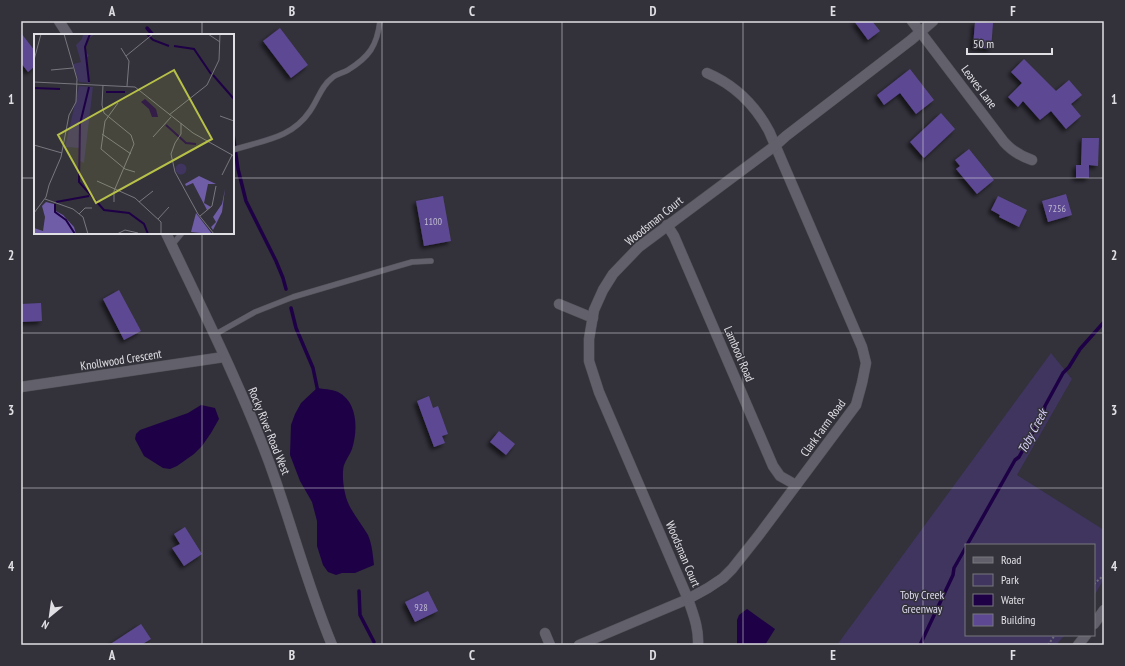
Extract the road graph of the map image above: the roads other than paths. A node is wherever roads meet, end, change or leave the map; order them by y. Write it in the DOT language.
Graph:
graph roads {
  1 [pos="59,21"];
  2 [pos="380,21"];
  3 [pos="912,21"];
  4 [pos="933,21"];
  5 [pos="920,32"];
  6 [pos="67,34"];
  7 [pos="707,73"];
  8 [pos="776,145"];
  9 [pos="234,150"];
  10 [pos="1032,160"];
  11 [pos="667,225"];
  12 [pos="166,234"];
  13 [pos="181,234"];
  14 [pos="172,245"];
  15 [pos="432,260"];
  16 [pos="558,304"];
  17 [pos="593,318"];
  18 [pos="214,335"];
  19 [pos="224,357"];
  20 [pos="21,387"];
  21 [pos="796,485"];
  22 [pos="688,599"];
  23 [pos="1104,610"];
  24 [pos="1095,623"];
  25 [pos="545,633"];
  26 [pos="1085,636"];
  27 [pos="332,645"];
  28 [pos="550,645"];
  29 [pos="579,645"];
  30 [pos="698,645"];
  31 [pos="1078,645"];
  1 -- 6 [label="street"];
  2 -- 9 [label="lane"];
  3 -- 5 [label="street, Leaves Lane"];
  4 -- 5 [label="street, Woodsman Court"];
  5 -- 8 [label="street, Woodsman Court"];
  5 -- 10 [label="street, Leaves Lane"];
  7 -- 8 [label="street, Clark Farm Road"];
  8 -- 11 [label="street, Woodsman Court"];
  8 -- 21 [label="street, Clark Farm Road"];
  11 -- 17 [label="street, Woodsman Court"];
  11 -- 21 [label="street, Lambool Road"];
  12 -- 14 [label="street, Rocky River Road West"];
  13 -- 14 [label="lane"];
  14 -- 18 [label="street, Rocky River Road West"];
  15 -- 18 [label="lane"];
  16 -- 17 [label="street"];
  17 -- 22 [label="street, Woodsman Court"];
  18 -- 19 [label="street, Rocky River Road West"];
  19 -- 20 [label="street, Knollwood Crescent"];
  19 -- 27 [label="street, Rocky River Road West"];
  21 -- 22 [label="street, Clark Farm Road"];
  22 -- 29 [label="street, Clark Farm Road"];
  22 -- 30 [label="street, Woodsman Court"];
  23 -- 24 [label="street"];
  25 -- 28 [label="street"];
  26 -- 31 [label="street"];
}
